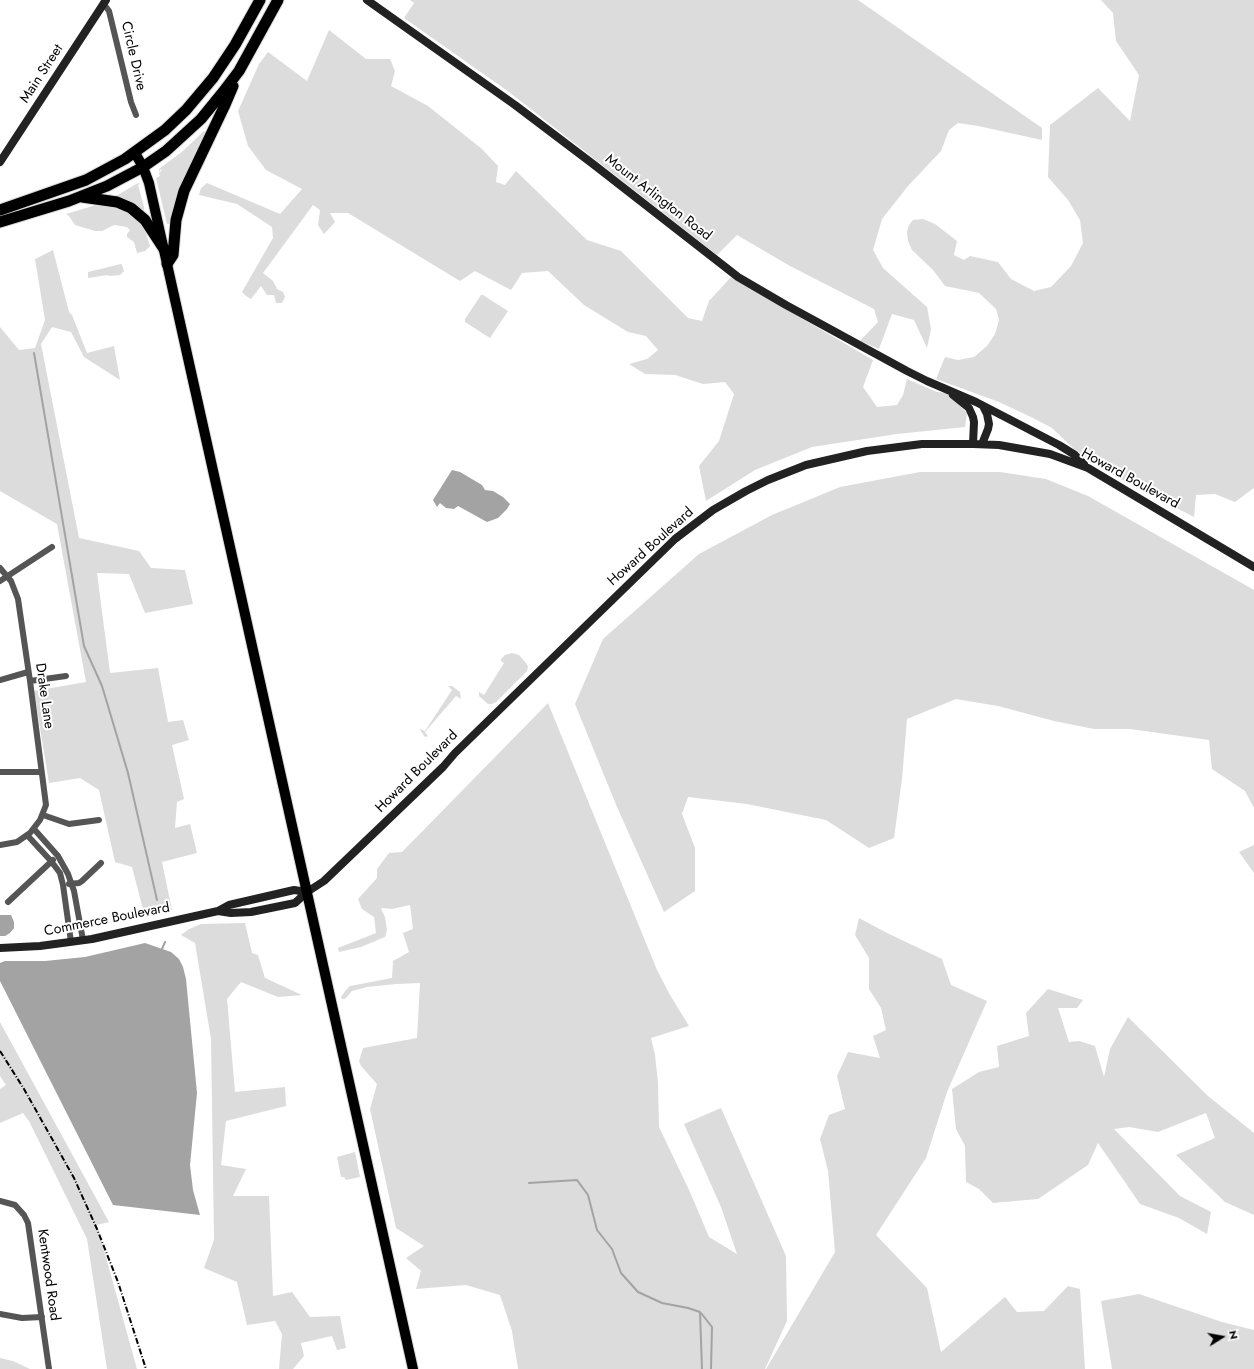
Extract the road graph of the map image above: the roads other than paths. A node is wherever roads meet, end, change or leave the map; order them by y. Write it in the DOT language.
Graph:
graph roads {
  1 [pos="260,0"];
  2 [pos="278,0"];
  3 [pos="367,0"];
  4 [pos="105,2"];
  5 [pos="239,71"];
  6 [pos="136,116"];
  7 [pos="135,153"];
  8 [pos="0,162"];
  9 [pos="143,167"];
  10 [pos="81,197"];
  11 [pos="0,210"];
  12 [pos="0,222"];
  13 [pos="164,249"];
  14 [pos="167,264"];
  15 [pos="949,391"];
  16 [pos="982,405"];
  17 [pos="973,444"];
  18 [pos="982,444"];
  19 [pos="1088,468"];
  20 [pos="52,547"];
  21 [pos="0,568"];
  22 [pos="1254,568"];
  23 [pos="7,576"];
  24 [pos="0,581"];
  25 [pos="28,672"];
  26 [pos="66,676"];
  27 [pos="0,680"];
  28 [pos="30,681"];
  29 [pos="0,772"];
  30 [pos="41,772"];
  31 [pos="43,815"];
  32 [pos="99,820"];
  33 [pos="34,829"];
  34 [pos="27,835"];
  35 [pos="0,845"];
  36 [pos="58,856"];
  37 [pos="51,861"];
  38 [pos="101,863"];
  39 [pos="72,884"];
  40 [pos="63,885"];
  41 [pos="306,892"];
  42 [pos="8,902"];
  43 [pos="218,911"];
  44 [pos="84,940"];
  45 [pos="71,942"];
  46 [pos="4,948"];
  47 [pos="0,1201"];
  48 [pos="0,1314"];
  49 [pos="42,1317"];
  50 [pos="49,1369"];
  51 [pos="413,1369"];
  1 -- 7 [label="highway"];
  2 -- 5 [label="highway"];
  3 -- 15 [label="main road, Mount Arlington Road"];
  4 -- 6 [label="street, Circle Drive"];
  4 -- 8 [label="main road, Main Street"];
  5 -- 9 [label="highway"];
  5 -- 14 [label="highway"];
  7 -- 9 [label="main road"];
  7 -- 11 [label="highway"];
  9 -- 10 [label="highway"];
  9 -- 13 [label="main road"];
  10 -- 12 [label="highway"];
  10 -- 13 [label="highway"];
  13 -- 14 [label="main road"];
  14 -- 41 [label="main road"];
  15 -- 16 [label="main road, Mount Arlington Road"];
  15 -- 17 [label="main road, Mount Arlington Road"];
  16 -- 18 [label="main road"];
  16 -- 19 [label="main road, Mount Arlington Road"];
  17 -- 18 [label="main road, Howard Boulevard"];
  17 -- 41 [label="main road, Howard Boulevard"];
  18 -- 19 [label="main road, Howard Boulevard"];
  19 -- 22 [label="main road, Howard Boulevard"];
  20 -- 23 [label="street"];
  21 -- 23 [label="street, Drake Lane"];
  23 -- 24 [label="street"];
  23 -- 25 [label="street, Drake Lane"];
  25 -- 27 [label="street"];
  25 -- 28 [label="street, Drake Lane"];
  26 -- 28 [label="street"];
  28 -- 30 [label="street, Drake Lane"];
  29 -- 30 [label="street"];
  30 -- 31 [label="street, Drake Lane"];
  31 -- 32 [label="street"];
  31 -- 33 [label="street, Drake Lane"];
  33 -- 34 [label="street, Drake Lane"];
  33 -- 36 [label="street"];
  34 -- 35 [label="street, Drake Lane"];
  34 -- 37 [label="street"];
  36 -- 37 [label="street"];
  36 -- 39 [label="street"];
  37 -- 40 [label="street"];
  37 -- 42 [label="street"];
  38 -- 39 [label="street"];
  39 -- 40 [label="street"];
  39 -- 44 [label="street"];
  40 -- 45 [label="street"];
  41 -- 43 [label="main road, Commerce Boulevard"];
  41 -- 43 [label="main road, Commerce Boulevard"];
  41 -- 51 [label="main road"];
  43 -- 44 [label="main road, Commerce Boulevard"];
  44 -- 45 [label="main road, Commerce Boulevard"];
  45 -- 46 [label="main road, Commerce Boulevard"];
  47 -- 49 [label="street, Kentwood Road"];
  48 -- 49 [label="street"];
  49 -- 50 [label="street, Kentwood Road"];
}
